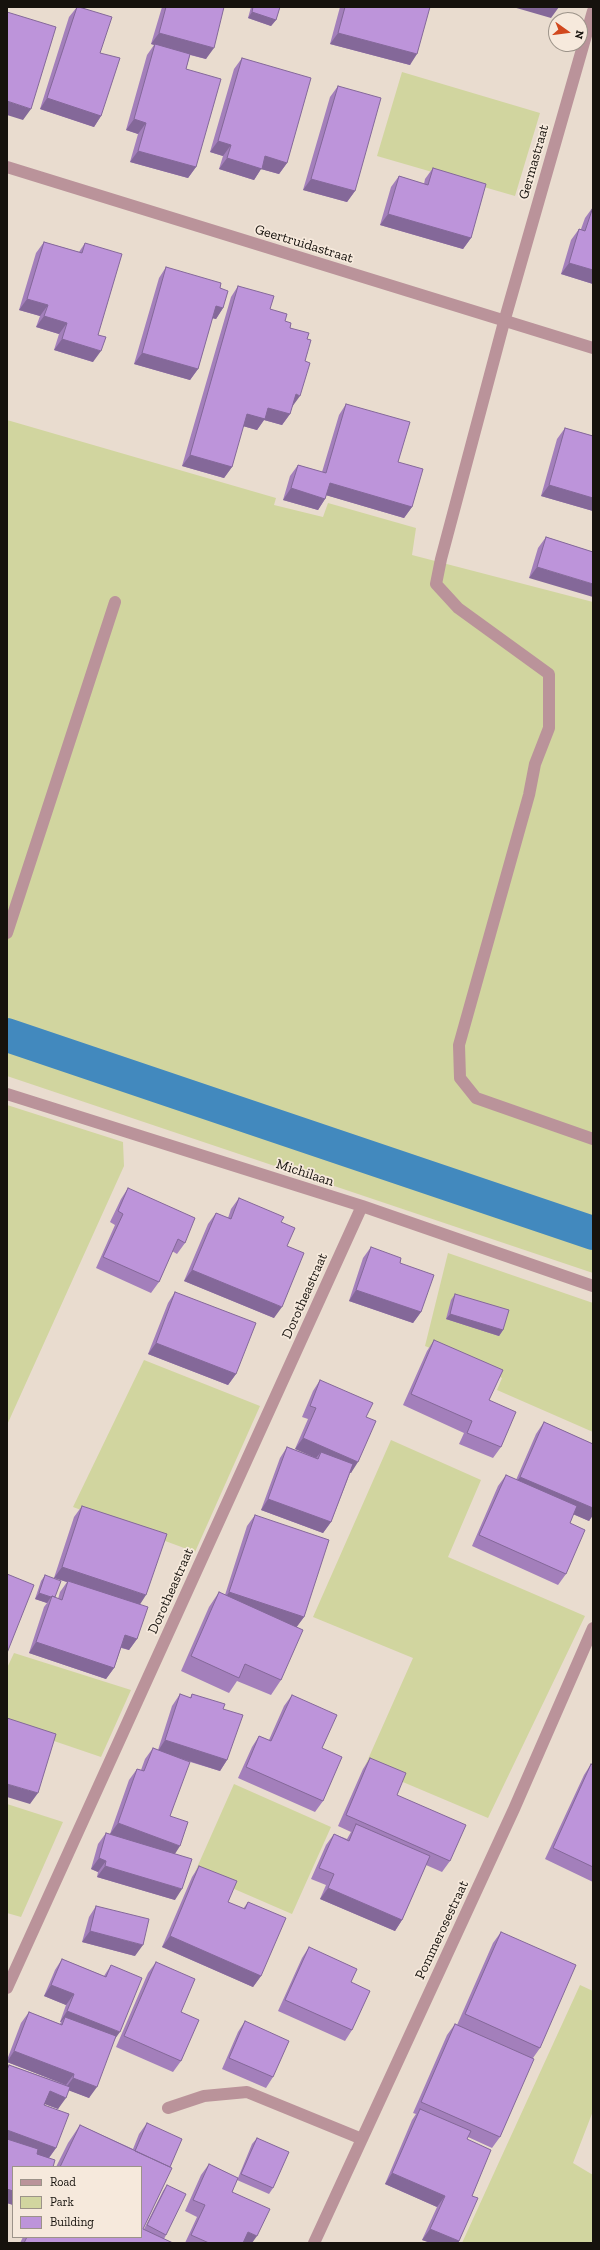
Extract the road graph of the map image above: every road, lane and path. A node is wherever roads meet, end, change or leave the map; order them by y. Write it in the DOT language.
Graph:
graph roads {
  1 [pos="593,11"];
  2 [pos="7,166"];
  3 [pos="504,322"];
  4 [pos="593,348"];
  5 [pos="115,602"];
  6 [pos="7,933"];
  7 [pos="7,1094"];
  8 [pos="593,1139"];
  9 [pos="362,1206"];
  10 [pos="593,1286"];
  11 [pos="593,1628"];
  12 [pos="7,1988"];
  13 [pos="168,2108"];
  14 [pos="362,2139"];
  15 [pos="314,2243"];
  1 -- 3 [label="street, Germastraat"];
  2 -- 3 [label="street, Geertruidastraat"];
  3 -- 4 [label="street, Geertruidastraat"];
  3 -- 8 [label="street, Germastraat"];
  5 -- 6 [label="street"];
  7 -- 9 [label="street, Michilaan"];
  9 -- 10 [label="street, Michilaan"];
  9 -- 12 [label="street, Dorotheastraat"];
  11 -- 14 [label="street, Pommerosestraat"];
  13 -- 14 [label="street"];
  14 -- 15 [label="street, Pommerosestraat"];
}
